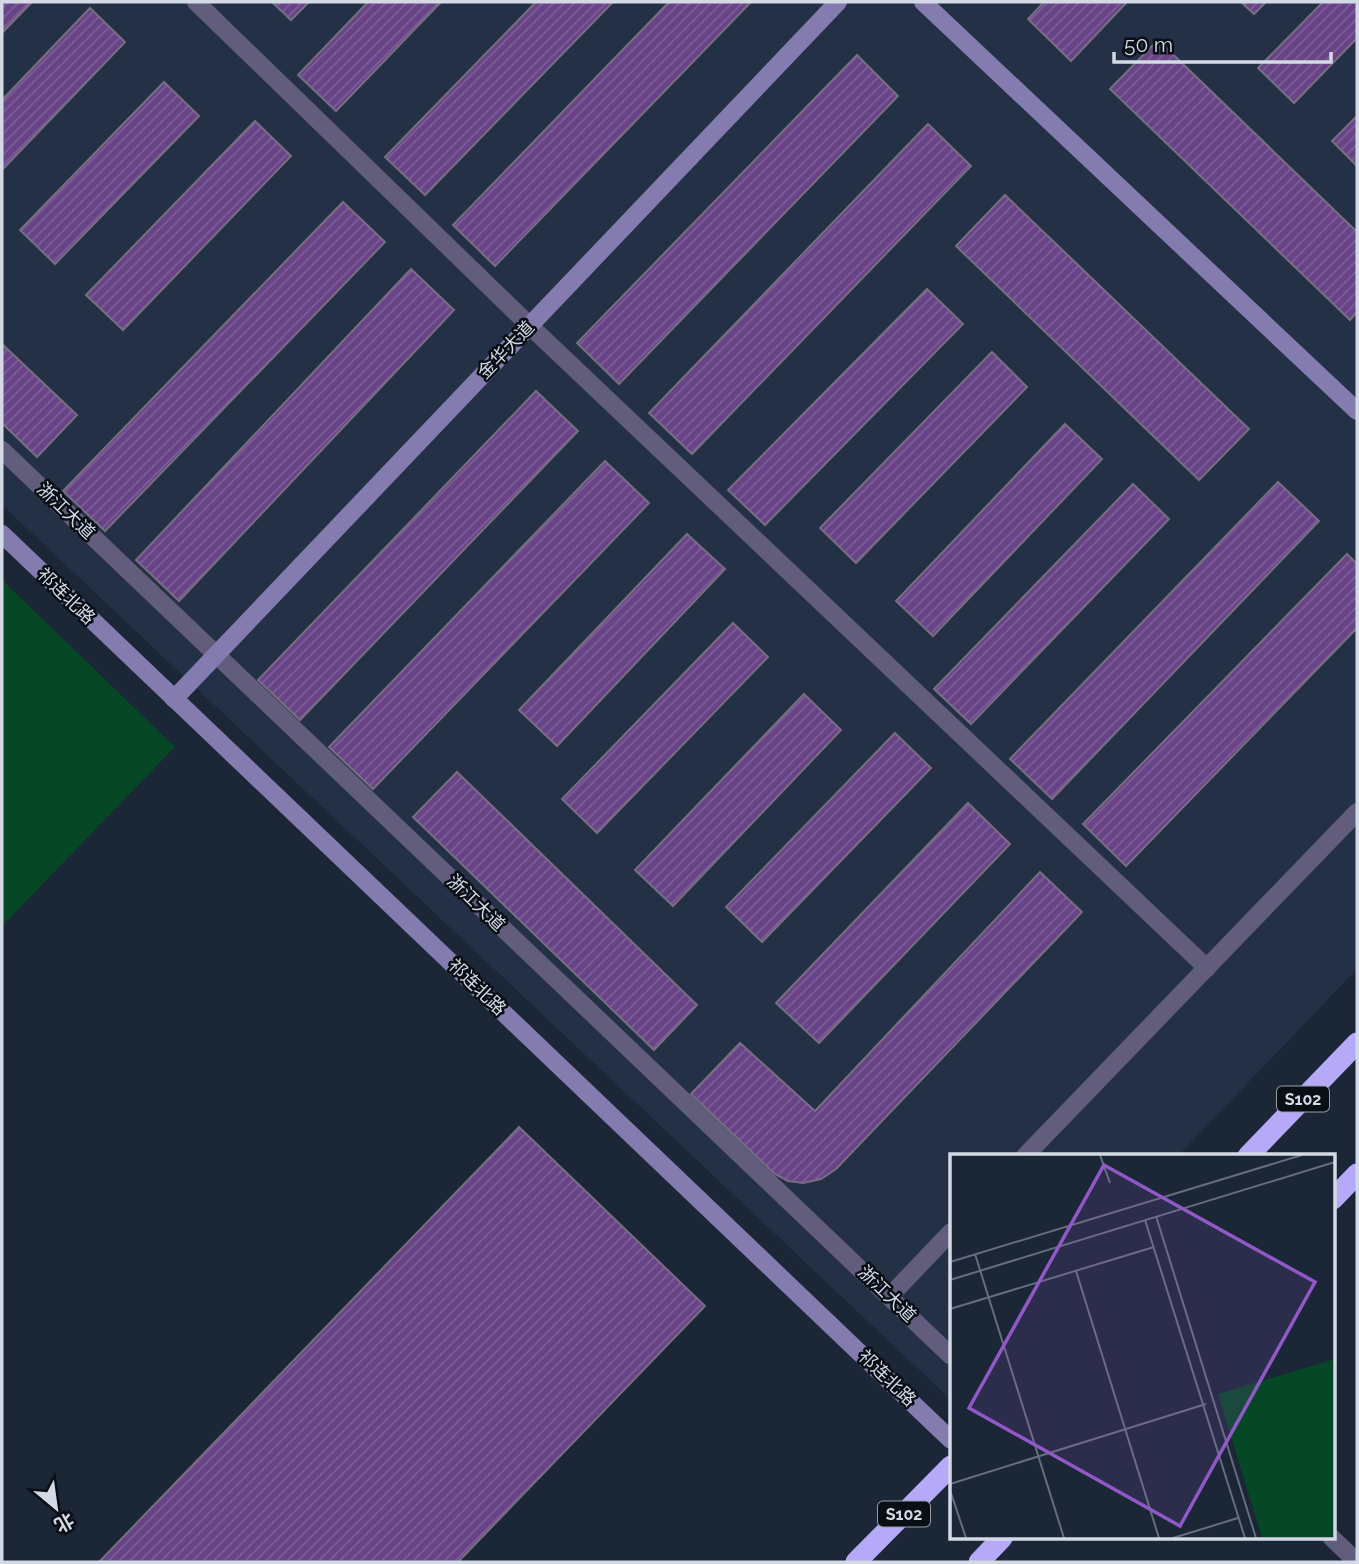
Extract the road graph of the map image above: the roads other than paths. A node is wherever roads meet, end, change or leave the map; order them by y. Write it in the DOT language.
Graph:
graph roads {
  1 [pos="197,2"];
  2 [pos="838,2"];
  3 [pos="923,2"];
  4 [pos="530,326"];
  5 [pos="1357,411"];
  6 [pos="2,450"];
  7 [pos="2,534"];
  8 [pos="216,654"];
  9 [pos="174,699"];
  10 [pos="1357,812"];
  11 [pos="1207,968"];
  12 [pos="1357,1043"];
  13 [pos="1026,1154"];
  14 [pos="1250,1154"];
  15 [pos="1357,1174"];
  16 [pos="1334,1198"];
  17 [pos="950,1233"];
  18 [pos="889,1297"];
  19 [pos="950,1355"];
  20 [pos="950,1439"];
  21 [pos="950,1467"];
  22 [pos="1000,1540"];
  23 [pos="1334,1540"];
  24 [pos="856,1562"];
  25 [pos="979,1562"];
  26 [pos="1357,1562"];
  1 -- 4 [label="street"];
  2 -- 4 [label="street, 金华大道"];
  3 -- 5 [label="street"];
  4 -- 8 [label="street, 金华大道"];
  4 -- 11 [label="street"];
  6 -- 8 [label="street, 浙江大道"];
  7 -- 9 [label="street, 祁连北路"];
  8 -- 9 [label="street, 金华大道"];
  8 -- 18 [label="street, 浙江大道"];
  9 -- 20 [label="street, 祁连北路"];
  10 -- 11 [label="street"];
  11 -- 13 [label="street"];
  12 -- 14 [label="highway, S102"];
  15 -- 16 [label="highway"];
  17 -- 18 [label="street"];
  18 -- 19 [label="street, 浙江大道"];
  21 -- 24 [label="highway, S102"];
  22 -- 25 [label="highway"];
  23 -- 26 [label="street"];
}
